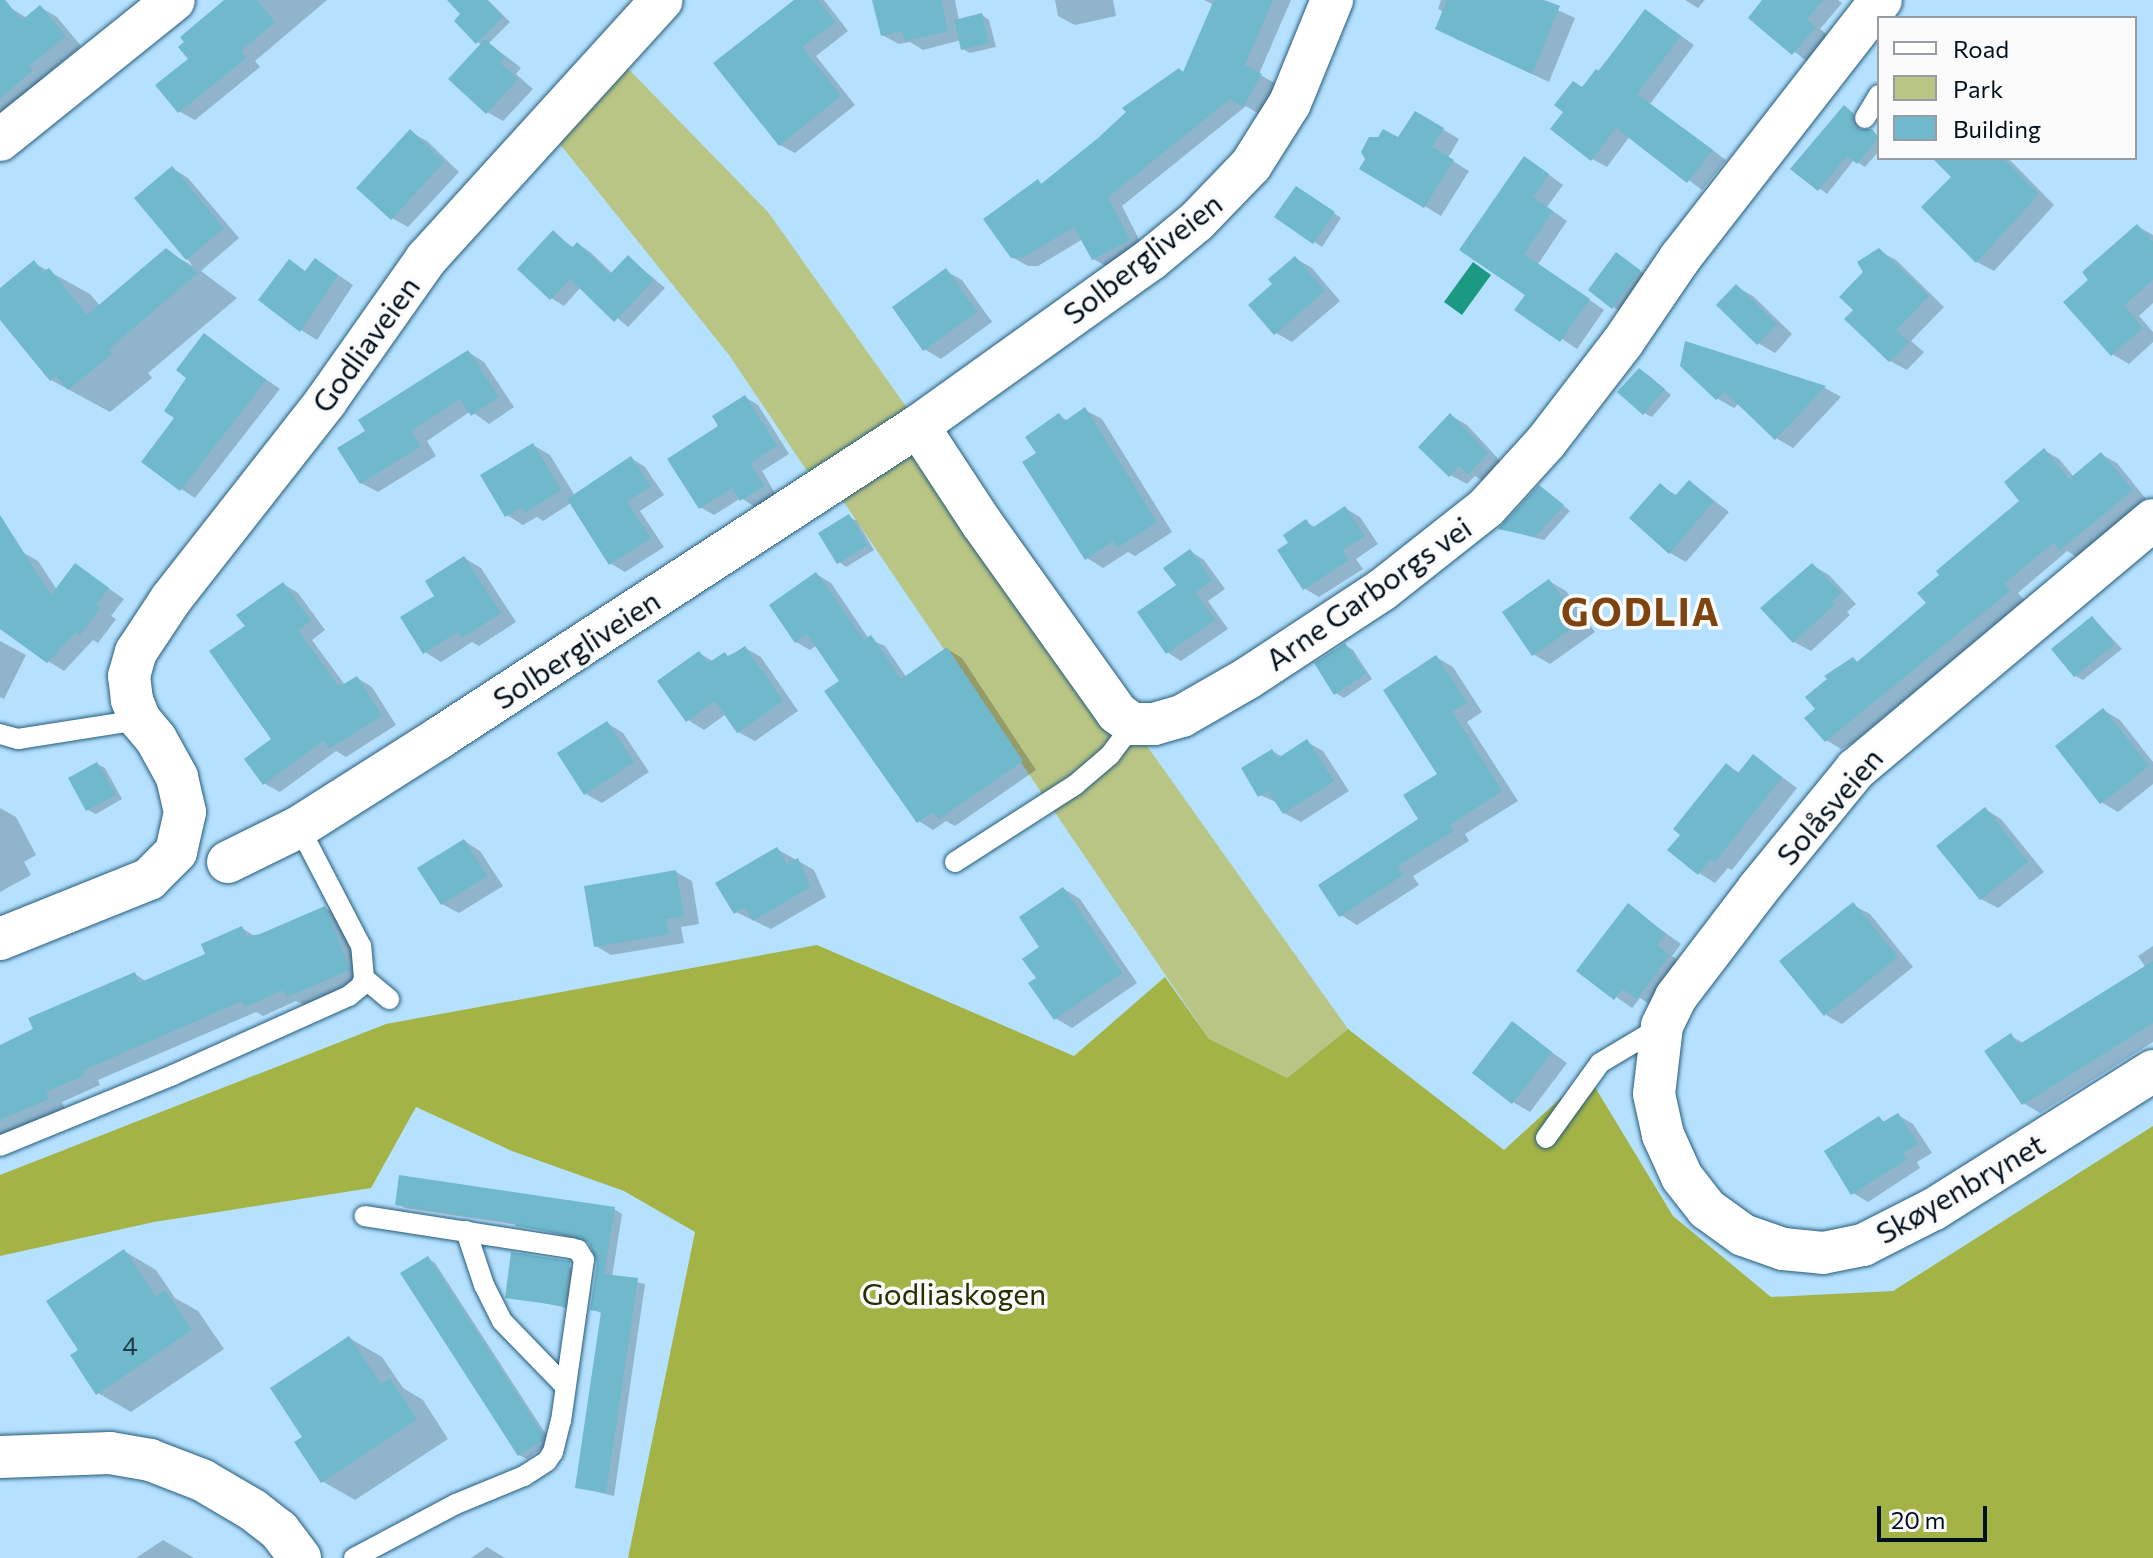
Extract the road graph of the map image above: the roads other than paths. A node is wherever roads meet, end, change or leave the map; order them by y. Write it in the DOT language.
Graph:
graph roads {
  1 [pos="174,0"];
  2 [pos="662,0"];
  3 [pos="1332,0"];
  4 [pos="1877,16"];
  5 [pos="1877,98"];
  6 [pos="1865,118"];
  7 [pos="0,140"];
  8 [pos="918,426"];
  9 [pos="2153,520"];
  10 [pos="140,720"];
  11 [pos="1133,724"];
  12 [pos="0,734"];
  13 [pos="299,827"];
  14 [pos="228,862"];
  15 [pos="955,862"];
  16 [pos="0,939"];
  17 [pos="364,978"];
  18 [pos="389,999"];
  19 [pos="1662,1026"];
  20 [pos="2153,1071"];
  21 [pos="1546,1138"];
  22 [pos="0,1146"];
  23 [pos="1682,1177"];
  24 [pos="364,1216"];
  25 [pos="466,1231"];
  26 [pos="565,1386"];
  27 [pos="0,1457"];
  28 [pos="300,1558"];
  29 [pos="354,1558"];
  1 -- 7 [label="street"];
  2 -- 10 [label="street, Godliaveien"];
  3 -- 8 [label="street, Solbergliveien"];
  4 -- 11 [label="street, Arne Garborgs vei"];
  5 -- 6 [label="lane"];
  8 -- 11 [label="street"];
  8 -- 13 [label="street, Solbergliveien"];
  9 -- 19 [label="street, Solåsveien"];
  10 -- 12 [label="lane"];
  10 -- 16 [label="street, Godliaveien"];
  11 -- 15 [label="lane"];
  13 -- 14 [label="street, Solbergliveien"];
  13 -- 17 [label="lane"];
  17 -- 18 [label="lane"];
  17 -- 22 [label="lane"];
  19 -- 21 [label="lane"];
  19 -- 23 [label="street, Solåsveien"];
  20 -- 23 [label="street, Skøyenbrynet"];
  24 -- 25 [label="lane"];
  25 -- 26 [label="lane"];
  25 -- 26 [label="lane"];
  26 -- 29 [label="lane"];
  27 -- 28 [label="street"];
}
